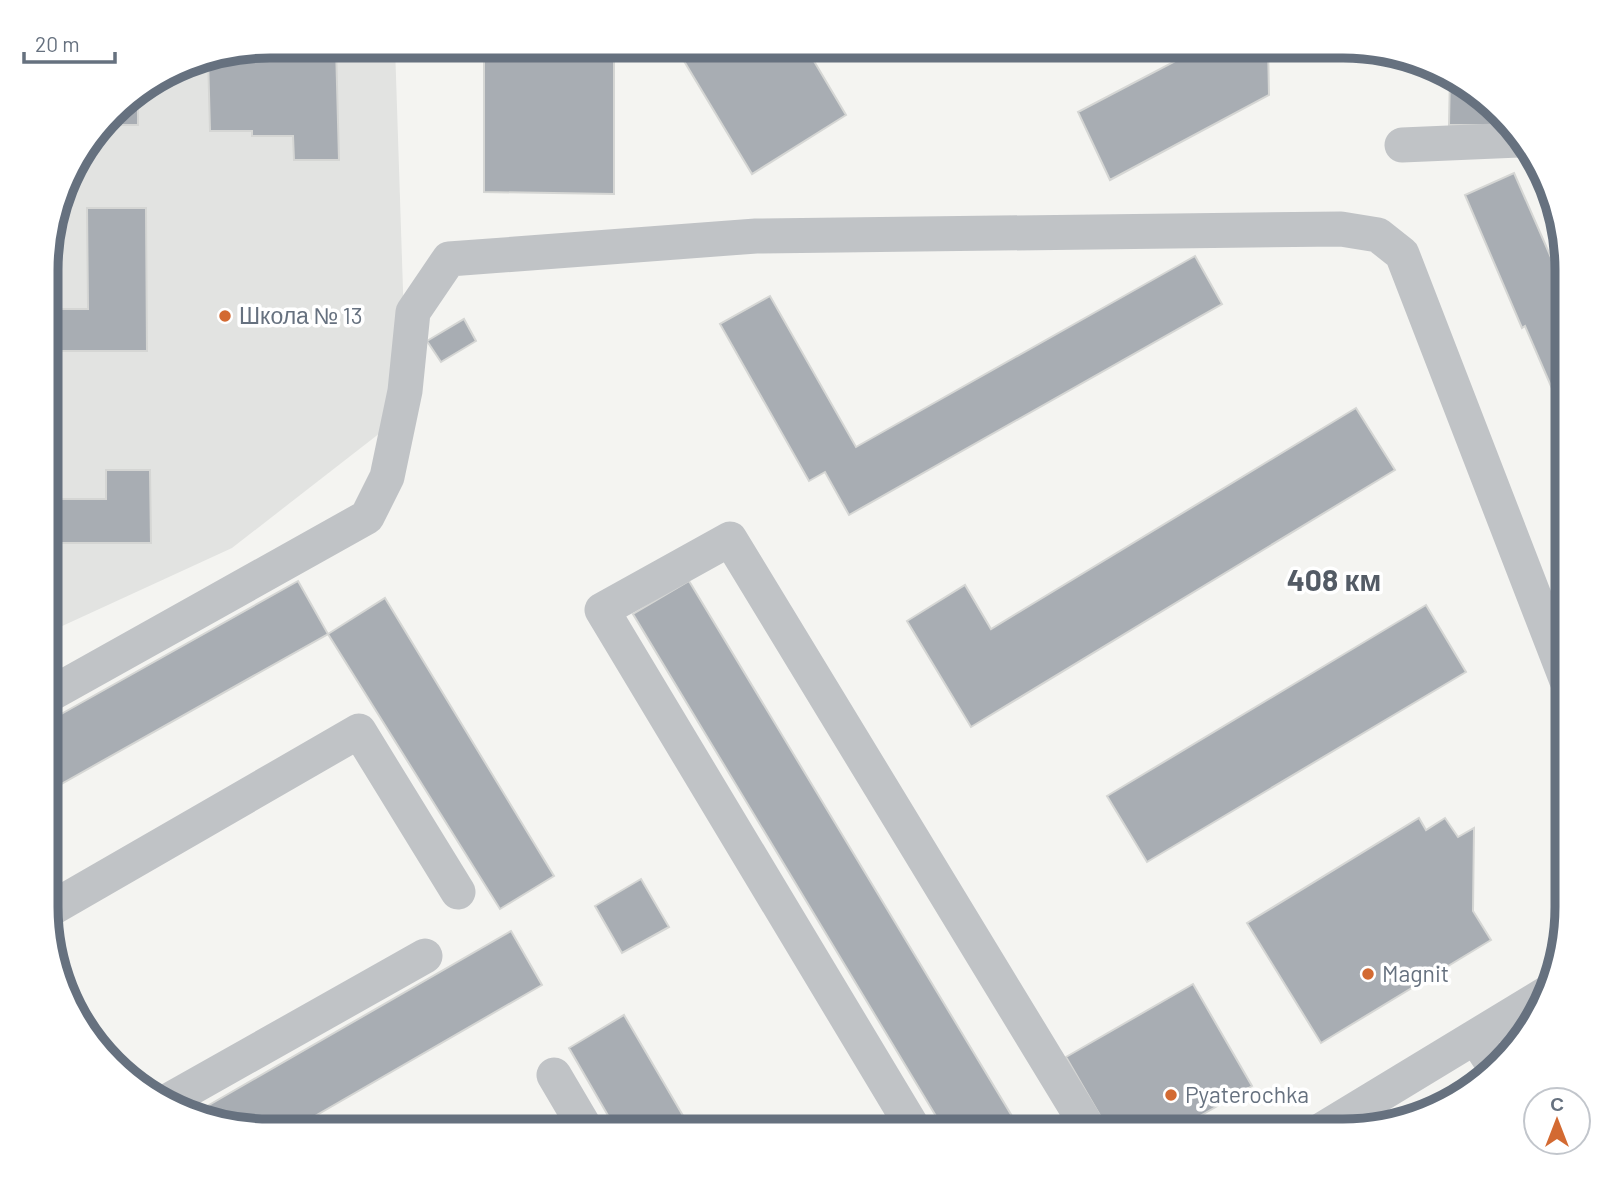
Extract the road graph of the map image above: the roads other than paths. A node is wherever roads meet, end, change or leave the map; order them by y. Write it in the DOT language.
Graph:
graph roads {
  1 [pos="1510,139"];
  2 [pos="1402,145"];
  3 [pos="1555,650"];
  4 [pos="58,690"];
  5 [pos="458,892"];
  6 [pos="58,905"];
  7 [pos="425,956"];
  8 [pos="1532,1002"];
  9 [pos="1475,1037"];
  10 [pos="1490,1060"];
  11 [pos="554,1075"];
  12 [pos="175,1097"];
  13 [pos="580,1119"];
  14 [pos="908,1119"];
  15 [pos="1083,1119"];
  16 [pos="1341,1119"];
  1 -- 2 [label="street"];
  3 -- 4 [label="street"];
  5 -- 6 [label="street"];
  7 -- 12 [label="street"];
  8 -- 9 [label="street"];
  9 -- 10 [label="street"];
  9 -- 16 [label="street"];
  11 -- 13 [label="street"];
  14 -- 15 [label="street"];
}
